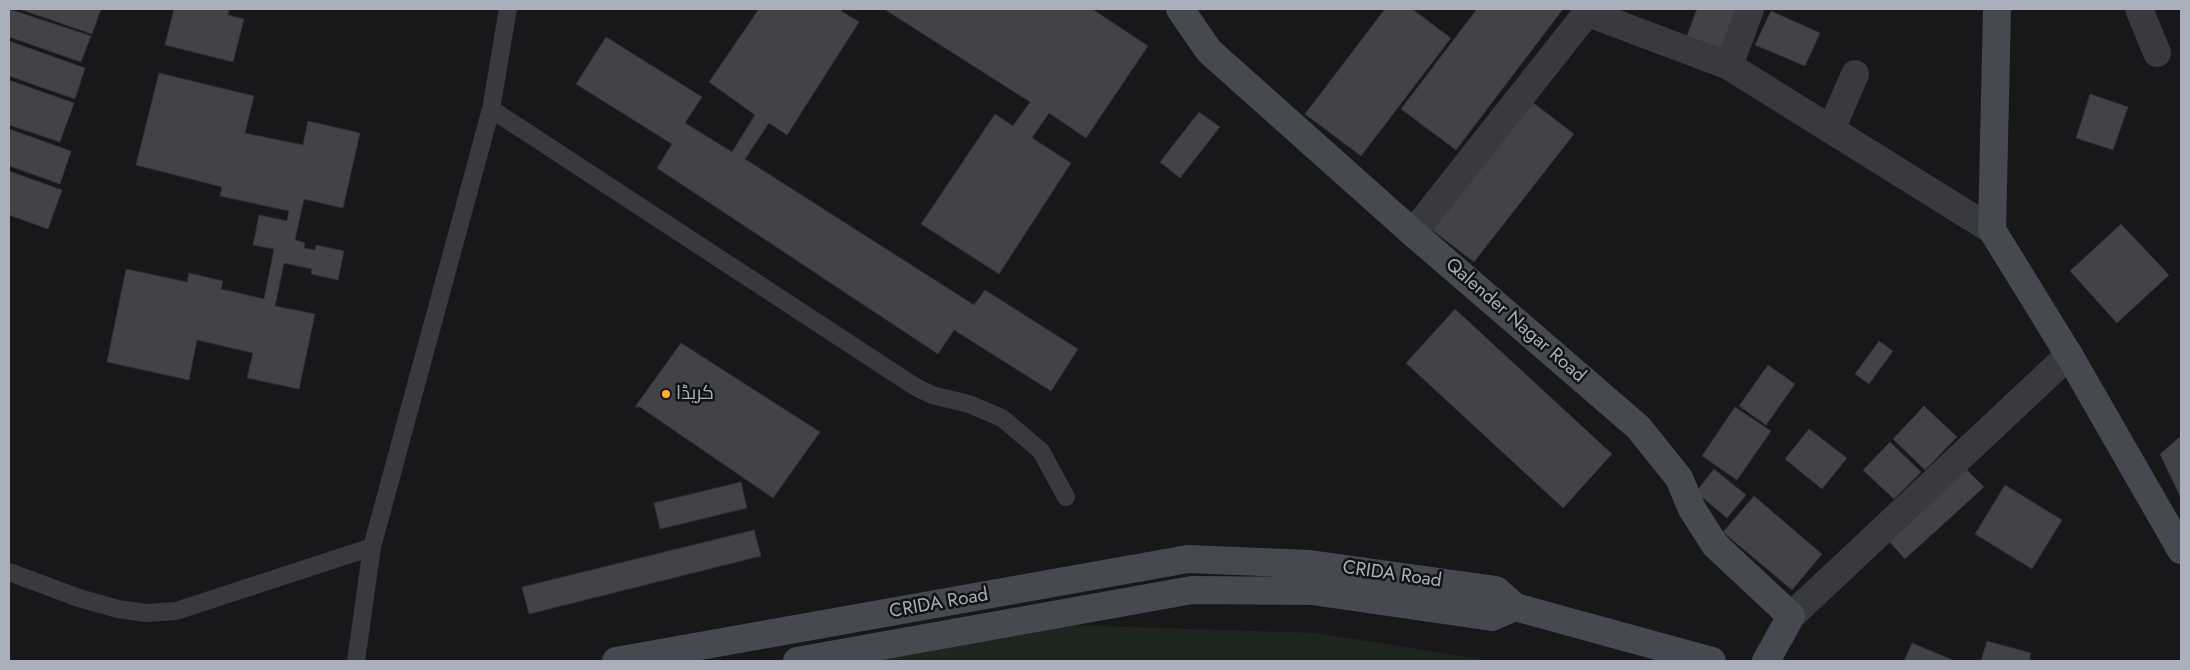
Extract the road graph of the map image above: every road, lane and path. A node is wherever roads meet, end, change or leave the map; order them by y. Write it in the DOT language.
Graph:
graph roads {
  1 [pos="508,9"];
  2 [pos="1180,9"];
  3 [pos="1750,9"];
  4 [pos="1997,9"];
  5 [pos="2139,9"];
  6 [pos="1589,11"];
  7 [pos="2156,53"];
  8 [pos="1729,66"];
  9 [pos="1856,74"];
  10 [pos="491,109"];
  11 [pos="1831,130"];
  12 [pos="1992,230"];
  13 [pos="1413,233"];
  14 [pos="2069,356"];
  15 [pos="1066,497"];
  16 [pos="2178,538"];
  17 [pos="372,547"];
  18 [pos="1262,562"];
  19 [pos="9,572"];
  20 [pos="1264,590"];
  21 [pos="1515,607"];
  22 [pos="1790,616"];
  23 [pos="356,661"];
  24 [pos="616,661"];
  25 [pos="797,661"];
  26 [pos="1712,661"];
  27 [pos="1766,661"];
  1 -- 10 [label="lane"];
  2 -- 13 [label="main road, Qalender Nagar Road"];
  3 -- 8 [label="street"];
  4 -- 12 [label="main road"];
  5 -- 7 [label="street"];
  6 -- 8 [label="street"];
  6 -- 13 [label="street"];
  8 -- 11 [label="street"];
  9 -- 11 [label="street"];
  10 -- 15 [label="lane"];
  10 -- 17 [label="lane"];
  11 -- 12 [label="street"];
  12 -- 14 [label="main road"];
  13 -- 22 [label="main road, Qalender Nagar Road"];
  14 -- 16 [label="main road"];
  14 -- 22 [label="street"];
  17 -- 19 [label="lane"];
  17 -- 23 [label="lane"];
  18 -- 20 [label="main road"];
  18 -- 21 [label="main road, CRIDA Road"];
  18 -- 24 [label="main road, CRIDA Road"];
  20 -- 21 [label="main road, CRIDA Road"];
  20 -- 25 [label="main road, CRIDA Road"];
  21 -- 26 [label="main road, CRIDA Road"];
  22 -- 27 [label="main road"];
}
